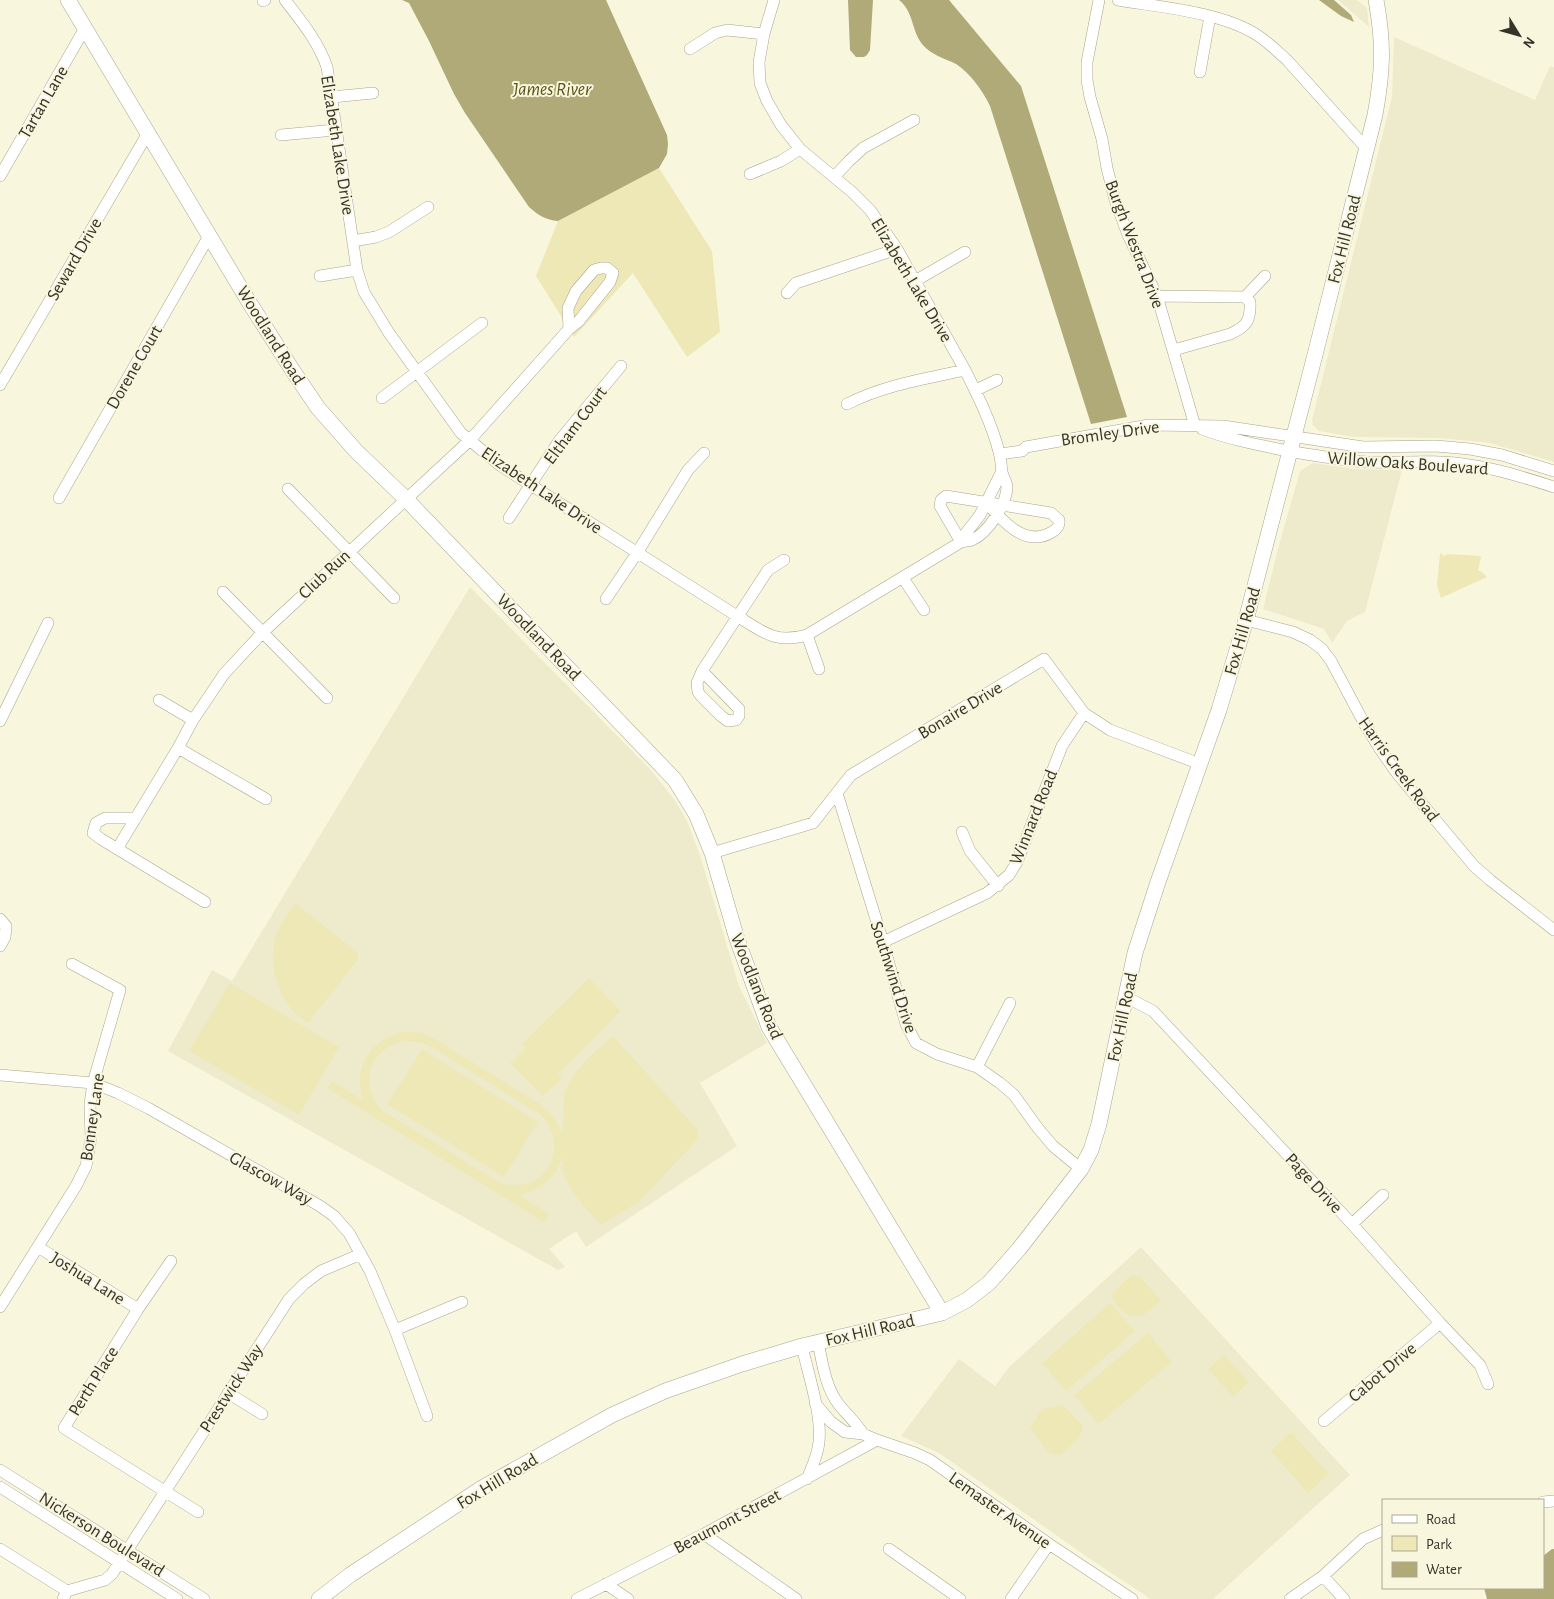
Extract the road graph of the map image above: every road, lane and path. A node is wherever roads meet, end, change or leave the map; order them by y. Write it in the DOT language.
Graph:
graph roads {
  1 [pos="68,0"];
  2 [pos="284,0"];
  3 [pos="774,0"];
  4 [pos="1099,0"];
  5 [pos="1118,0"];
  6 [pos="1376,0"];
  7 [pos="1210,16"];
  8 [pos="85,28"];
  9 [pos="764,34"];
  10 [pos="690,49"];
  11 [pos="1200,72"];
  12 [pos="372,93"];
  13 [pos="332,97"];
  14 [pos="914,120"];
  15 [pos="335,130"];
  16 [pos="148,133"];
  17 [pos="281,135"];
  18 [pos="800,148"];
  19 [pos="1366,148"];
  20 [pos="750,174"];
  21 [pos="0,176"];
  22 [pos="834,177"];
  23 [pos="428,207"];
  24 [pos="209,236"];
  25 [pos="353,241"];
  26 [pos="897,250"];
  27 [pos="965,252"];
  28 [pos="357,270"];
  29 [pos="320,276"];
  30 [pos="1265,276"];
  31 [pos="915,281"];
  32 [pos="787,293"];
  33 [pos="1157,296"];
  34 [pos="1245,296"];
  35 [pos="482,323"];
  36 [pos="569,329"];
  37 [pos="1174,350"];
  38 [pos="621,366"];
  39 [pos="965,370"];
  40 [pos="417,373"];
  41 [pos="997,380"];
  42 [pos="0,385"];
  43 [pos="976,390"];
  44 [pos="382,398"];
  45 [pos="847,404"];
  46 [pos="1195,426"];
  47 [pos="470,440"];
  48 [pos="1292,444"];
  49 [pos="999,450"];
  50 [pos="704,453"];
  51 [pos="1002,471"];
  52 [pos="1554,471"];
  53 [pos="531,485"];
  54 [pos="1554,487"];
  55 [pos="288,489"];
  56 [pos="59,498"];
  57 [pos="406,498"];
  58 [pos="987,503"];
  59 [pos="999,510"];
  60 [pos="510,518"];
  61 [pos="961,542"];
  62 [pos="349,551"];
  63 [pos="637,553"];
  64 [pos="784,560"];
  65 [pos="903,578"];
  66 [pos="223,592"];
  67 [pos="394,598"];
  68 [pos="606,599"];
  69 [pos="924,610"];
  70 [pos="737,616"];
  71 [pos="1246,620"];
  72 [pos="48,623"];
  73 [pos="262,633"];
  74 [pos="807,635"];
  75 [pos="819,670"];
  76 [pos="702,671"];
  77 [pos="327,698"];
  78 [pos="159,700"];
  79 [pos="1084,713"];
  80 [pos="0,719"];
  81 [pos="193,720"];
  82 [pos="178,748"];
  83 [pos="1200,764"];
  84 [pos="837,793"];
  85 [pos="266,799"];
  86 [pos="136,818"];
  87 [pos="962,832"];
  88 [pos="117,849"];
  89 [pos="712,853"];
  90 [pos="998,886"];
  91 [pos="205,902"];
  92 [pos="0,919"];
  93 [pos="1554,930"];
  94 [pos="883,942"];
  95 [pos="0,946"];
  96 [pos="72,964"];
  97 [pos="1126,997"];
  98 [pos="1010,1003"];
  99 [pos="977,1067"];
  100 [pos="0,1075"];
  101 [pos="94,1083"];
  102 [pos="1081,1169"];
  103 [pos="1383,1195"];
  104 [pos="1352,1224"];
  105 [pos="38,1247"];
  106 [pos="361,1254"];
  107 [pos="171,1261"];
  108 [pos="462,1302"];
  109 [pos="0,1307"];
  110 [pos="138,1310"];
  111 [pos="942,1314"];
  112 [pos="1440,1323"];
  113 [pos="395,1330"];
  114 [pos="818,1342"];
  115 [pos="802,1346"];
  116 [pos="1488,1384"];
  117 [pos="228,1393"];
  118 [pos="815,1403"];
  119 [pos="262,1414"];
  120 [pos="427,1416"];
  121 [pos="1324,1421"];
  122 [pos="862,1434"];
  123 [pos="877,1440"];
  124 [pos="0,1470"];
  125 [pos="806,1479"];
  126 [pos="0,1487"];
  127 [pos="165,1490"];
  128 [pos="198,1512"];
  129 [pos="1382,1530"];
  130 [pos="704,1534"];
  131 [pos="1049,1544"];
  132 [pos="0,1549"];
  133 [pos="889,1549"];
  134 [pos="127,1550"];
  135 [pos="119,1562"];
  136 [pos="1323,1576"];
  137 [pos="606,1584"];
  138 [pos="65,1595"];
  139 [pos="177,1599"];
  140 [pos="204,1599"];
  141 [pos="319,1599"];
  142 [pos="577,1599"];
  143 [pos="628,1599"];
  144 [pos="796,1599"];
  145 [pos="960,1599"];
  146 [pos="1011,1599"];
  147 [pos="1132,1599"];
  148 [pos="1290,1599"];
  149 [pos="1344,1599"];
  1 -- 8 [label="main road, Woodland Road"];
  2 -- 13 [label="street, Elizabeth Lake Drive"];
  3 -- 9 [label="street, Elizabeth Lake Drive"];
  4 -- 33 [label="street, Burgh Westra Drive"];
  5 -- 7 [label="street"];
  6 -- 19 [label="main road, Fox Hill Road"];
  7 -- 11 [label="street"];
  7 -- 19 [label="street"];
  8 -- 16 [label="main road, Woodland Road"];
  8 -- 21 [label="street, Tartan Lane"];
  9 -- 10 [label="street"];
  9 -- 18 [label="street, Elizabeth Lake Drive"];
  12 -- 13 [label="street"];
  13 -- 15 [label="street, Elizabeth Lake Drive"];
  14 -- 22 [label="street"];
  15 -- 17 [label="street"];
  15 -- 25 [label="street, Elizabeth Lake Drive"];
  16 -- 24 [label="main road, Woodland Road"];
  16 -- 42 [label="street, Seward Drive"];
  18 -- 20 [label="street"];
  18 -- 22 [label="street, Elizabeth Lake Drive"];
  19 -- 48 [label="main road, Fox Hill Road"];
  22 -- 26 [label="street, Elizabeth Lake Drive"];
  23 -- 25 [label="street"];
  24 -- 56 [label="street, Dorene Court"];
  24 -- 57 [label="main road, Woodland Road"];
  25 -- 28 [label="street, Elizabeth Lake Drive"];
  26 -- 31 [label="street, Elizabeth Lake Drive"];
  26 -- 32 [label="street"];
  27 -- 31 [label="street"];
  28 -- 29 [label="street"];
  28 -- 40 [label="street, Elizabeth Lake Drive"];
  30 -- 34 [label="street"];
  31 -- 39 [label="street, Elizabeth Lake Drive"];
  33 -- 34 [label="street"];
  33 -- 37 [label="street, Burgh Westra Drive"];
  34 -- 37 [label="street"];
  35 -- 40 [label="street"];
  36 -- 36 [label="street, Club Run"];
  36 -- 47 [label="street, Club Run"];
  37 -- 46 [label="street, Burgh Westra Drive"];
  38 -- 53 [label="street, Eltham Court"];
  39 -- 43 [label="street, Elizabeth Lake Drive"];
  39 -- 45 [label="street"];
  40 -- 44 [label="street"];
  40 -- 47 [label="street, Elizabeth Lake Drive"];
  41 -- 43 [label="street"];
  43 -- 49 [label="street, Elizabeth Lake Drive"];
  46 -- 48 [label="street, Bromley Drive"];
  46 -- 49 [label="street, Bromley Drive"];
  47 -- 53 [label="street, Elizabeth Lake Drive"];
  47 -- 57 [label="street, Club Run"];
  48 -- 52 [label="street, Willow Oaks Boulevard"];
  48 -- 54 [label="street, Willow Oaks Boulevard"];
  48 -- 71 [label="main road, Fox Hill Road"];
  49 -- 51 [label="street, Elizabeth Lake Drive"];
  50 -- 63 [label="street"];
  51 -- 58 [label="street, Elizabeth Lake Drive"];
  51 -- 59 [label="street, Elizabeth Lake Drive"];
  53 -- 60 [label="street, Eltham Court"];
  53 -- 63 [label="street, Elizabeth Lake Drive"];
  55 -- 62 [label="street"];
  57 -- 62 [label="street, Club Run"];
  57 -- 89 [label="main road, Woodland Road"];
  58 -- 59 [label="street"];
  58 -- 61 [label="street, Elizabeth Lake Drive"];
  58 -- 61 [label="street"];
  59 -- 61 [label="street, Elizabeth Lake Drive"];
  61 -- 65 [label="street, Elizabeth Lake Drive"];
  62 -- 67 [label="street"];
  62 -- 73 [label="street, Club Run"];
  63 -- 68 [label="street"];
  63 -- 70 [label="street, Elizabeth Lake Drive"];
  64 -- 70 [label="street"];
  65 -- 69 [label="street"];
  65 -- 74 [label="street, Elizabeth Lake Drive"];
  66 -- 73 [label="street"];
  70 -- 74 [label="street, Elizabeth Lake Drive"];
  70 -- 76 [label="street"];
  71 -- 83 [label="main road, Fox Hill Road"];
  71 -- 93 [label="street, Harris Creek Road"];
  72 -- 80 [label="street"];
  73 -- 77 [label="street"];
  73 -- 81 [label="street, Club Run"];
  74 -- 75 [label="street"];
  78 -- 81 [label="street"];
  79 -- 83 [label="street, Bonaire Drive"];
  79 -- 84 [label="street, Bonaire Drive"];
  79 -- 90 [label="street, Winnard Road"];
  81 -- 82 [label="street, Club Run"];
  82 -- 85 [label="street"];
  82 -- 86 [label="street, Club Run"];
  83 -- 97 [label="main road, Fox Hill Road"];
  84 -- 89 [label="street, Bonaire Drive"];
  84 -- 94 [label="street, Southwind Drive"];
  86 -- 88 [label="street, Club Run"];
  86 -- 88 [label="street"];
  87 -- 90 [label="street"];
  88 -- 91 [label="street"];
  89 -- 111 [label="main road, Woodland Road"];
  90 -- 94 [label="street, Winnard Road"];
  92 -- 95 [label="street"];
  94 -- 99 [label="street, Southwind Drive"];
  96 -- 101 [label="street, Bonney Lane"];
  97 -- 102 [label="main road, Fox Hill Road"];
  97 -- 104 [label="street, Page Drive"];
  98 -- 99 [label="street"];
  99 -- 102 [label="street, Southwind Drive"];
  100 -- 101 [label="street, Glascow Way"];
  101 -- 105 [label="street, Bonney Lane"];
  101 -- 106 [label="street, Glascow Way"];
  102 -- 111 [label="main road, Fox Hill Road"];
  103 -- 104 [label="street"];
  104 -- 112 [label="street, Page Drive"];
  105 -- 109 [label="street, Bonney Lane"];
  105 -- 110 [label="street, Joshua Lane"];
  106 -- 113 [label="street, Glascow Way"];
  106 -- 117 [label="street, Prestwick Way"];
  107 -- 110 [label="street, Perth Place"];
  108 -- 113 [label="street"];
  110 -- 127 [label="street, Perth Place"];
  111 -- 114 [label="main road, Fox Hill Road"];
  112 -- 116 [label="street, Page Drive"];
  112 -- 121 [label="street, Cabot Drive"];
  113 -- 120 [label="street, Glascow Way"];
  114 -- 115 [label="main road, Fox Hill Road"];
  114 -- 122 [label="street"];
  115 -- 118 [label="street, Lemaster Avenue"];
  115 -- 141 [label="main road, Fox Hill Road"];
  117 -- 119 [label="street"];
  117 -- 127 [label="street, Prestwick Way"];
  118 -- 122 [label="street, Lemaster Avenue"];
  118 -- 125 [label="street, Lemaster Avenue"];
  122 -- 123 [label="street, Lemaster Avenue"];
  123 -- 125 [label="street, Beaumont Street"];
  123 -- 131 [label="street, Lemaster Avenue"];
  124 -- 134 [label="street, Nickerson Boulevard"];
  125 -- 130 [label="street, Beaumont Street"];
  126 -- 135 [label="street, Nickerson Boulevard"];
  127 -- 128 [label="street"];
  127 -- 134 [label="street, Prestwick Way"];
  129 -- 136 [label="street"];
  130 -- 137 [label="street, Beaumont Street"];
  130 -- 144 [label="street"];
  131 -- 146 [label="street"];
  131 -- 147 [label="street, Lemaster Avenue"];
  132 -- 138 [label="street"];
  133 -- 145 [label="street"];
  134 -- 135 [label="street, Prestwick Way"];
  134 -- 140 [label="street, Nickerson Boulevard"];
  135 -- 138 [label="street, Prestwick Way"];
  135 -- 139 [label="street, Nickerson Boulevard"];
  136 -- 148 [label="street"];
  136 -- 149 [label="street"];
  137 -- 142 [label="street, Beaumont Street"];
  137 -- 143 [label="street"];
}
